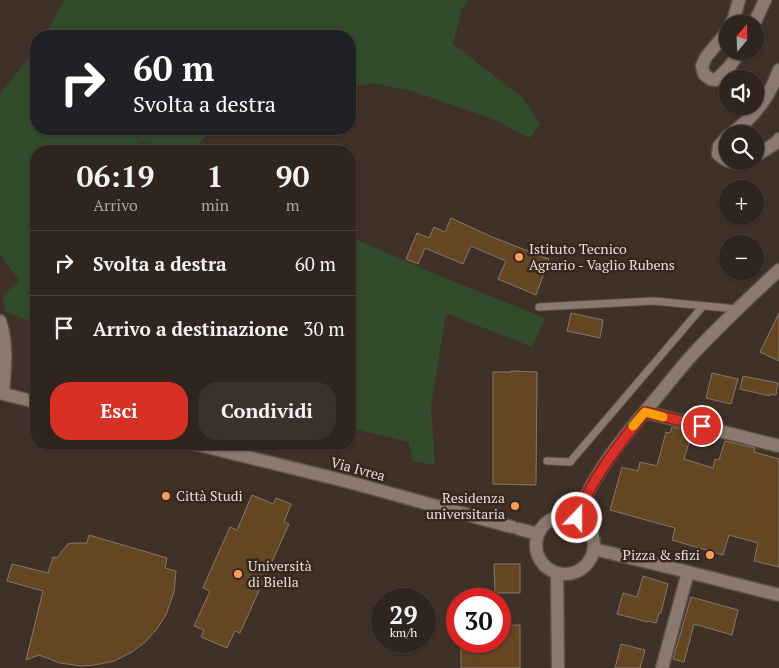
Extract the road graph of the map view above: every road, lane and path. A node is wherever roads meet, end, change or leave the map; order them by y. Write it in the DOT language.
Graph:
graph roads {
  1 [pos="739,0"];
  2 [pos="765,0"];
  3 [pos="735,15"];
  4 [pos="758,15"];
  5 [pos="719,42"];
  6 [pos="734,60"];
  7 [pos="779,70"];
  8 [pos="741,125"];
  9 [pos="779,139"];
  10 [pos="764,150"];
  11 [pos="779,270"];
  12 [pos="703,306"];
  13 [pos="539,307"];
  14 [pos="737,309"];
  15 [pos="0,321"];
  16 [pos="2,393"];
  17 [pos="30,400"];
  18 [pos="645,412"];
  19 [pos="779,446"];
  20 [pos="220,450"];
  21 [pos="547,461"];
  22 [pos="577,518"];
  23 [pos="538,534"];
  24 [pos="594,550"];
  25 [pos="688,572"];
  26 [pos="557,573"];
  27 [pos="779,595"];
  28 [pos="558,668"];
  29 [pos="662,668"];
  1 -- 3 [label="street"];
  2 -- 4 [label="street"];
  5 -- 6 [label="street"];
  7 -- 8 [label="street"];
  9 -- 10 [label="street"];
  11 -- 14 [label="street"];
  12 -- 13 [label="lane"];
  12 -- 14 [label="lane"];
  12 -- 21 [label="lane"];
  14 -- 18 [label="street"];
  15 -- 16 [label="street"];
  16 -- 17 [label="street"];
  18 -- 19 [label="street"];
  18 -- 22 [label="street"];
  20 -- 23 [label="street, Via Ivrea"];
  22 -- 23 [label="street"];
  22 -- 24 [label="street"];
  23 -- 26 [label="street"];
  24 -- 25 [label="street"];
  24 -- 26 [label="street"];
  25 -- 27 [label="street"];
  25 -- 29 [label="street"];
  26 -- 28 [label="street"];
}
